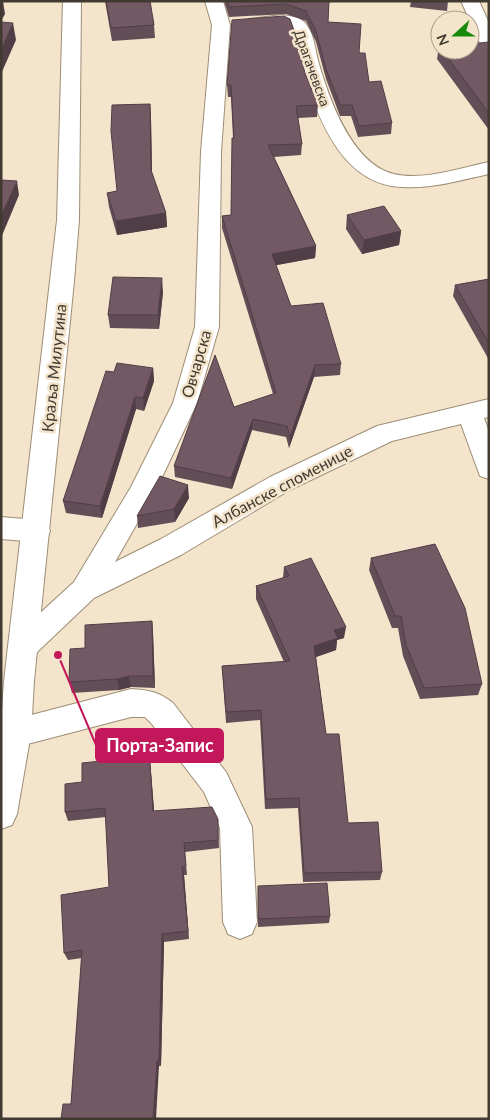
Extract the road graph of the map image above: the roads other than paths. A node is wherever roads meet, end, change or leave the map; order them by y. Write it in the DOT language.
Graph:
graph roads {
  1 [pos="72,1"];
  2 [pos="214,1"];
  3 [pos="470,1"];
  4 [pos="221,25"];
  5 [pos="489,43"];
  6 [pos="489,168"];
  7 [pos="479,411"];
  8 [pos="489,468"];
  9 [pos="1,528"];
  10 [pos="37,531"];
  11 [pos="84,590"];
  12 [pos="24,646"];
  13 [pos="16,733"];
  14 [pos="4,775"];
  15 [pos="1,814"];
  16 [pos="240,922"];
  1 -- 10 [label="street, Краља Милутина"];
  2 -- 4 [label="street, Овчарска"];
  3 -- 5 [label="street"];
  4 -- 6 [label="street, Драгачевска"];
  4 -- 11 [label="street, Овчарска"];
  7 -- 8 [label="street"];
  7 -- 11 [label="street, Албанске споменице"];
  9 -- 10 [label="street"];
  10 -- 12 [label="street, Краља Милутина"];
  11 -- 12 [label="street, Овчарска"];
  12 -- 13 [label="street, Краља Милутина"];
  13 -- 14 [label="street, Краља Милутина"];
  13 -- 16 [label="street"];
  14 -- 15 [label="street, Краља Милутина"];
}
